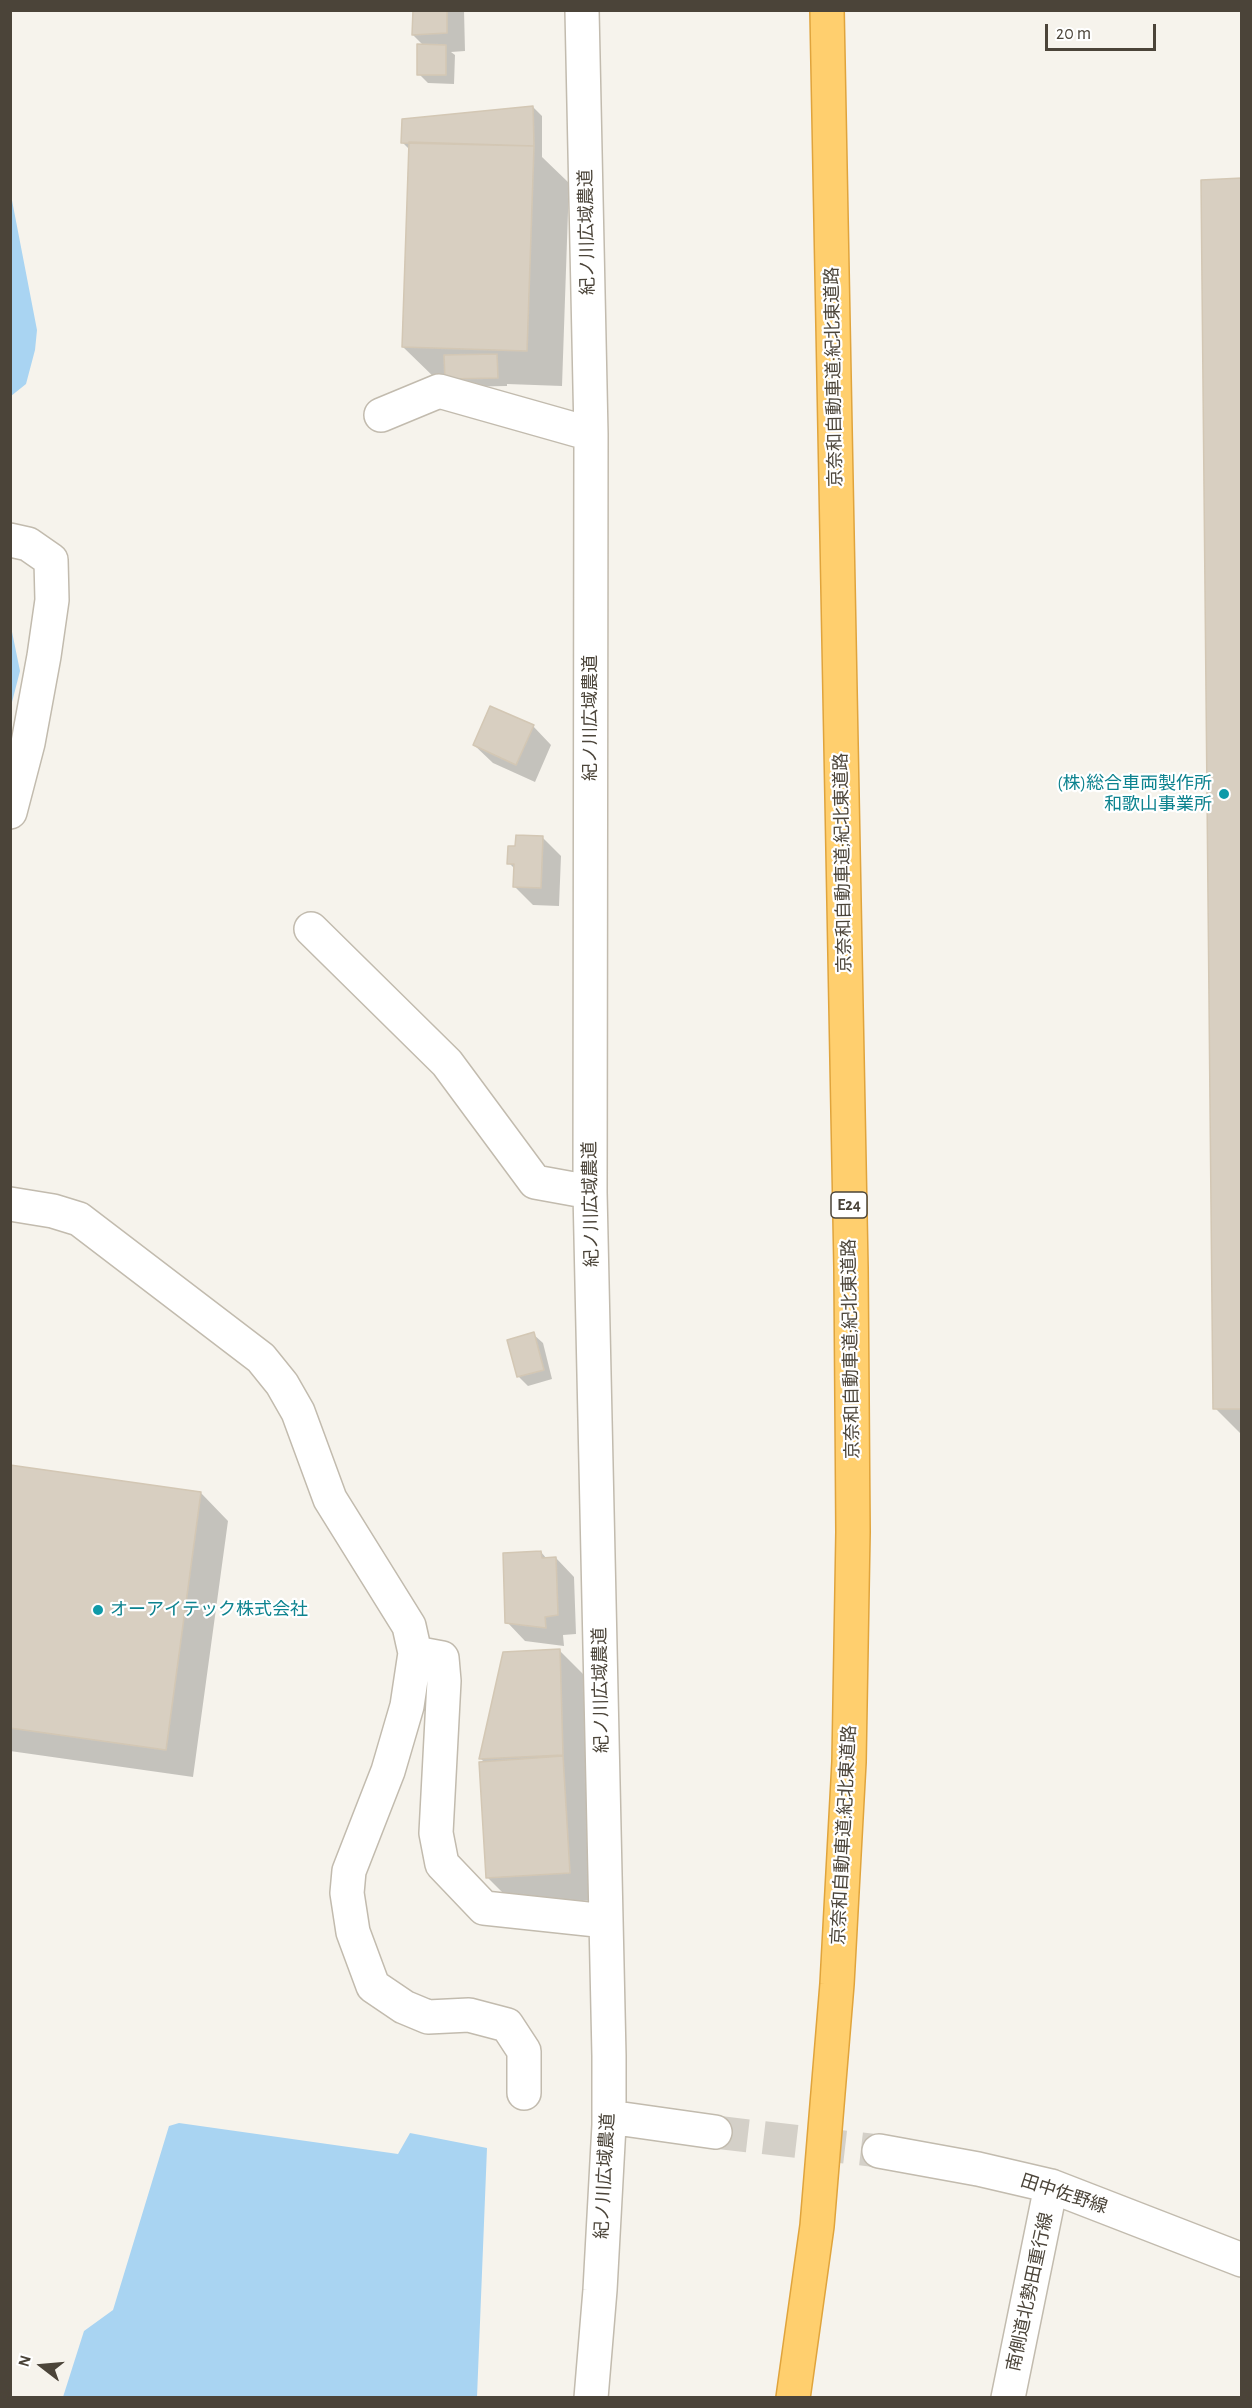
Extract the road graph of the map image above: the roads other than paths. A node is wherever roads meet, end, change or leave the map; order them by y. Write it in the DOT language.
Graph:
graph roads {
  1 [pos="582,10"];
  2 [pos="827,10"];
  3 [pos="381,414"];
  4 [pos="591,434"];
  5 [pos="10,540"];
  6 [pos="10,812"];
  7 [pos="311,929"];
  8 [pos="590,1192"];
  9 [pos="10,1204"];
  10 [pos="415,1653"];
  11 [pos="606,1921"];
  12 [pos="524,2093"];
  13 [pos="609,2117"];
  14 [pos="715,2132"];
  15 [pos="879,2151"];
  16 [pos="1052,2186"];
  17 [pos="1242,2260"];
  18 [pos="591,2397"];
  19 [pos="793,2397"];
  20 [pos="1008,2397"];
  1 -- 4 [label="street, 紀ノ川広域農道"];
  2 -- 19 [label="highway, 京奈和自動車道;紀北東道路 / E24"];
  3 -- 4 [label="street"];
  4 -- 8 [label="street, 紀ノ川広域農道"];
  5 -- 6 [label="street"];
  7 -- 8 [label="street"];
  8 -- 11 [label="street, 紀ノ川広域農道"];
  9 -- 10 [label="street"];
  10 -- 11 [label="street"];
  10 -- 12 [label="street"];
  11 -- 13 [label="street, 紀ノ川広域農道"];
  13 -- 14 [label="street"];
  13 -- 18 [label="street, 紀ノ川広域農道"];
  15 -- 16 [label="street, 田中佐野線"];
  16 -- 17 [label="street, 田中佐野線"];
  16 -- 20 [label="street, 南側道北勢田重行線"];
}
